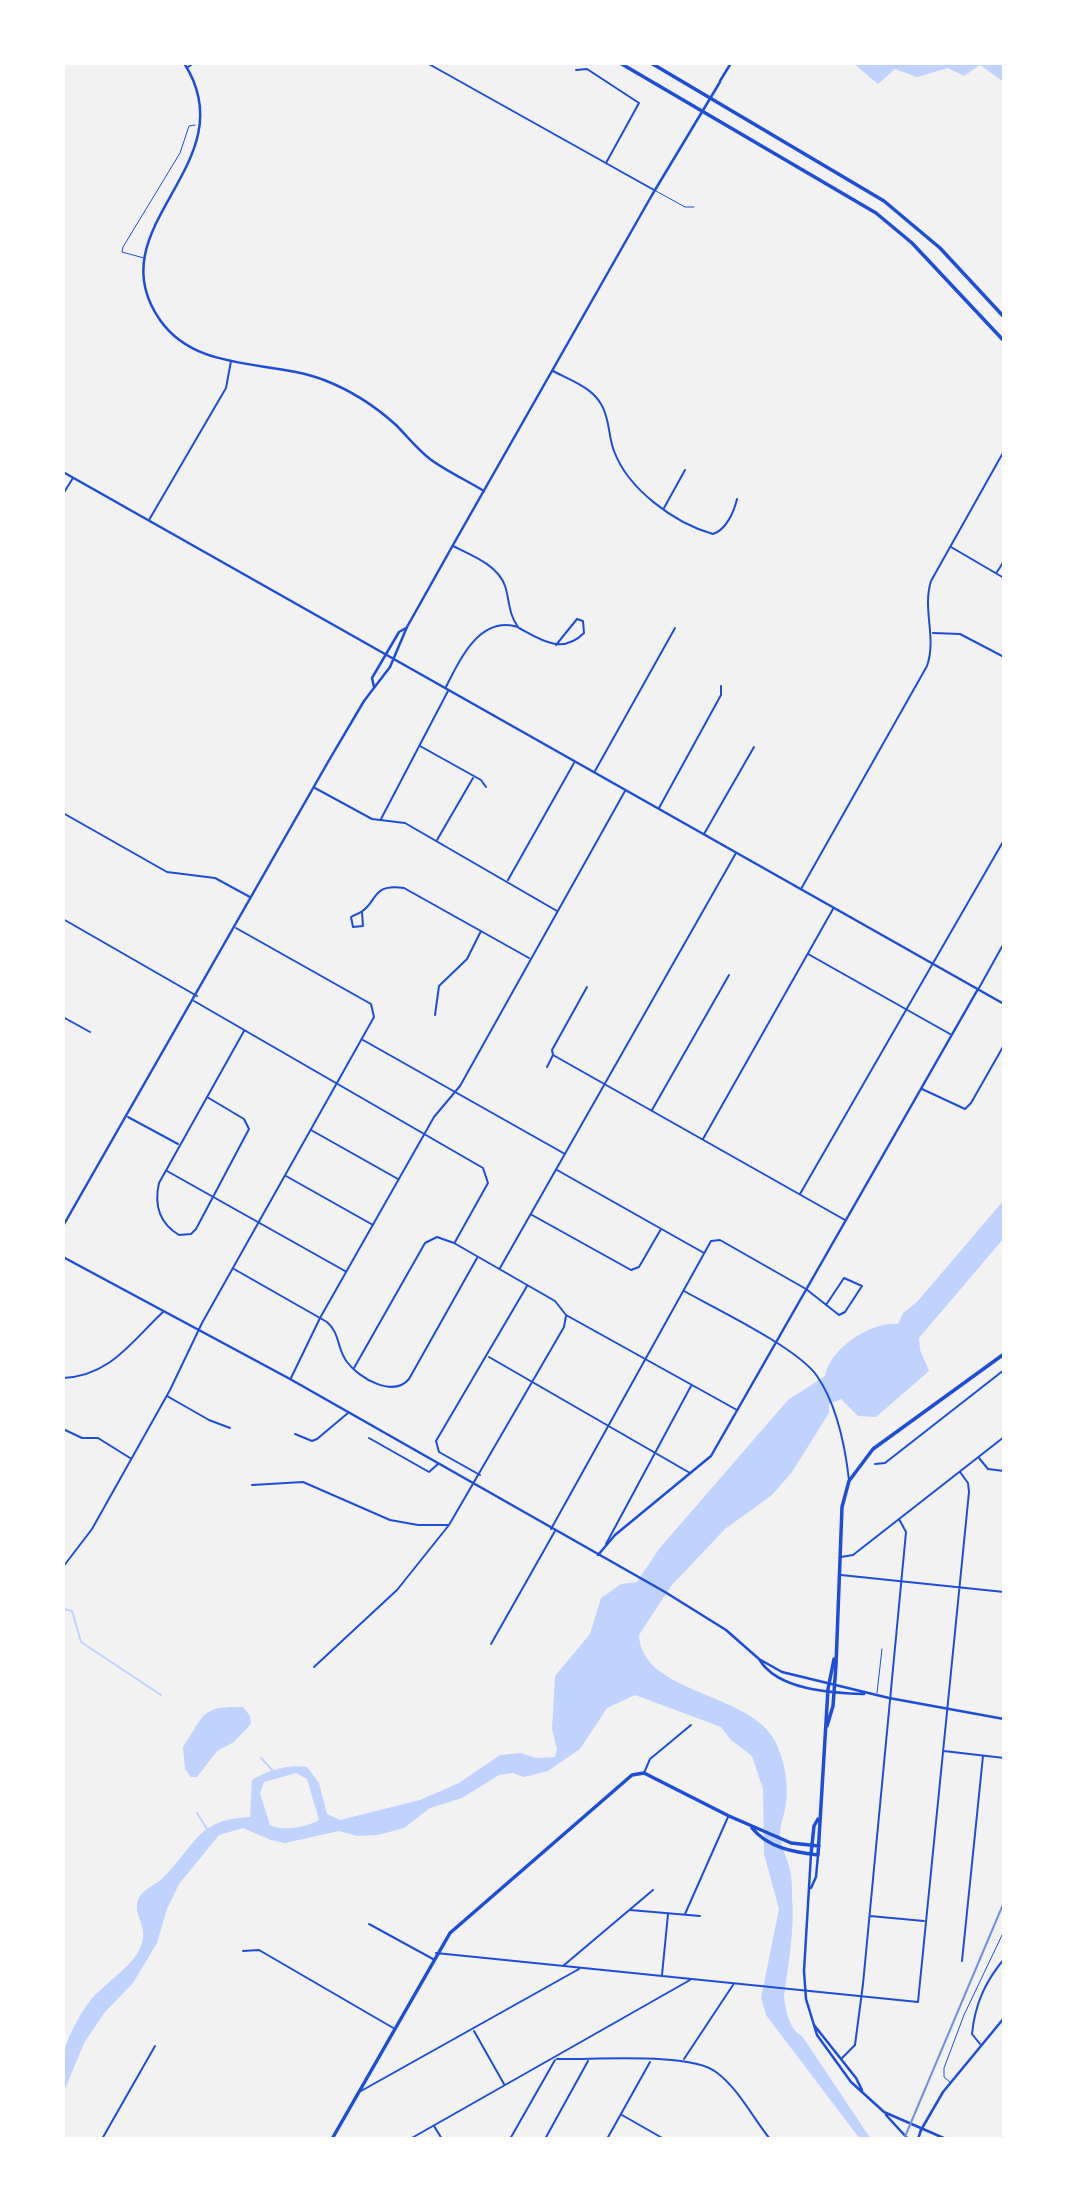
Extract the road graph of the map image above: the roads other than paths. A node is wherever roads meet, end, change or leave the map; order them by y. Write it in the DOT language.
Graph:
graph roads {
  1 [pos="184,63"];
  2 [pos="194,63"];
  3 [pos="428,63"];
  4 [pos="620,63"];
  5 [pos="650,63"];
  6 [pos="724,63"];
  7 [pos="730,64"];
  8 [pos="187,68"];
  9 [pos="576,70"];
  10 [pos="710,97"];
  11 [pos="704,112"];
  12 [pos="201,125"];
  13 [pos="606,163"];
  14 [pos="654,190"];
  15 [pos="694,207"];
  16 [pos="144,258"];
  17 [pos="1004,317"];
  18 [pos="1004,341"];
  19 [pos="231,361"];
  20 [pos="553,370"];
  21 [pos="1004,451"];
  22 [pos="685,470"];
  23 [pos="63,472"];
  24 [pos="73,478"];
  25 [pos="484,491"];
  26 [pos="63,494"];
  27 [pos="737,499"];
  28 [pos="664,508"];
  29 [pos="149,521"];
  30 [pos="453,545"];
  31 [pos="950,547"];
  32 [pos="1004,561"];
  33 [pos="997,573"];
  34 [pos="1004,578"];
  35 [pos="407,627"];
  36 [pos="518,627"];
  37 [pos="674,628"];
  38 [pos="932,634"];
  39 [pos="556,645"];
  40 [pos="386,655"];
  41 [pos="1004,657"];
  42 [pos="394,659"];
  43 [pos="374,687"];
  44 [pos="722,687"];
  45 [pos="447,689"];
  46 [pos="419,746"];
  47 [pos="754,747"];
  48 [pos="575,761"];
  49 [pos="595,772"];
  50 [pos="474,776"];
  51 [pos="314,787"];
  52 [pos="486,787"];
  53 [pos="626,790"];
  54 [pos="659,808"];
  55 [pos="63,813"];
  56 [pos="381,819"];
  57 [pos="704,834"];
  58 [pos="1004,840"];
  59 [pos="436,841"];
  60 [pos="737,852"];
  61 [pos="507,881"];
  62 [pos="802,889"];
  63 [pos="251,898"];
  64 [pos="834,907"];
  65 [pos="558,911"];
  66 [pos="362,912"];
  67 [pos="63,919"];
  68 [pos="235,927"];
  69 [pos="481,930"];
  70 [pos="1004,943"];
  71 [pos="807,954"];
  72 [pos="530,959"];
  73 [pos="931,962"];
  74 [pos="729,975"];
  75 [pos="587,987"];
  76 [pos="978,989"];
  77 [pos="197,996"];
  78 [pos="194,1001"];
  79 [pos="1004,1003"];
  80 [pos="905,1008"];
  81 [pos="435,1015"];
  82 [pos="63,1017"];
  83 [pos="244,1031"];
  84 [pos="90,1032"];
  85 [pos="951,1035"];
  86 [pos="362,1039"];
  87 [pos="1004,1045"];
  88 [pos="553,1055"];
  89 [pos="547,1066"];
  90 [pos="337,1084"];
  91 [pos="605,1084"];
  92 [pos="922,1089"];
  93 [pos="456,1092"];
  94 [pos="207,1097"];
  95 [pos="652,1110"];
  96 [pos="127,1116"];
  97 [pos="311,1130"];
  98 [pos="424,1134"];
  99 [pos="702,1140"];
  100 [pos="180,1145"];
  101 [pos="565,1154"];
  102 [pos="166,1170"];
  103 [pos="556,1170"];
  104 [pos="285,1176"];
  105 [pos="398,1180"];
  106 [pos="800,1194"];
  107 [pos="214,1197"];
  108 [pos="531,1215"];
  109 [pos="846,1220"];
  110 [pos="259,1222"];
  111 [pos="373,1225"];
  112 [pos="63,1227"];
  113 [pos="661,1228"];
  114 [pos="454,1243"];
  115 [pos="704,1253"];
  116 [pos="63,1257"];
  117 [pos="478,1257"];
  118 [pos="233,1268"];
  119 [pos="499,1269"];
  120 [pos="346,1272"];
  121 [pos="527,1286"];
  122 [pos="806,1289"];
  123 [pos="683,1291"];
  124 [pos="826,1305"];
  125 [pos="164,1311"];
  126 [pos="566,1315"];
  127 [pos="320,1318"];
  128 [pos="200,1331"];
  129 [pos="776,1342"];
  130 [pos="1004,1354"];
  131 [pos="488,1357"];
  132 [pos="645,1360"];
  133 [pos="354,1368"];
  134 [pos="1004,1370"];
  135 [pos="63,1378"];
  136 [pos="290,1379"];
  137 [pos="533,1383"];
  138 [pos="692,1385"];
  139 [pos="167,1395"];
  140 [pos="737,1410"];
  141 [pos="349,1413"];
  142 [pos="608,1427"];
  143 [pos="230,1428"];
  144 [pos="63,1429"];
  145 [pos="295,1434"];
  146 [pos="1004,1437"];
  147 [pos="369,1438"];
  148 [pos="654,1452"];
  149 [pos="978,1457"];
  150 [pos="131,1458"];
  151 [pos="438,1464"];
  152 [pos="875,1464"];
  153 [pos="1004,1471"];
  154 [pos="960,1472"];
  155 [pos="691,1473"];
  156 [pos="480,1475"];
  157 [pos="849,1481"];
  158 [pos="252,1485"];
  159 [pos="474,1486"];
  160 [pos="900,1519"];
  161 [pos="449,1525"];
  162 [pos="553,1530"];
  163 [pos="606,1544"];
  164 [pos="598,1555"];
  165 [pos="841,1557"];
  166 [pos="63,1567"];
  167 [pos="840,1575"];
  168 [pos="900,1582"];
  169 [pos="959,1588"];
  170 [pos="1004,1592"];
  171 [pos="491,1644"];
  172 [pos="882,1649"];
  173 [pos="835,1656"];
  174 [pos="759,1659"];
  175 [pos="314,1667"];
  176 [pos="829,1682"];
  177 [pos="835,1683"];
  178 [pos="828,1689"];
  179 [pos="834,1691"];
  180 [pos="869,1694"];
  181 [pos="877,1695"];
  182 [pos="889,1698"];
  183 [pos="948,1708"];
  184 [pos="1004,1718"];
  185 [pos="691,1725"];
  186 [pos="827,1726"];
  187 [pos="943,1751"];
  188 [pos="983,1756"];
  189 [pos="1004,1758"];
  190 [pos="644,1773"];
  191 [pos="729,1816"];
  192 [pos="819,1817"];
  193 [pos="750,1826"];
  194 [pos="812,1845"];
  195 [pos="819,1846"];
  196 [pos="811,1854"];
  197 [pos="818,1855"];
  198 [pos="811,1888"];
  199 [pos="653,1890"];
  200 [pos="629,1909"];
  201 [pos="668,1913"];
  202 [pos="685,1913"];
  203 [pos="700,1916"];
  204 [pos="869,1916"];
  205 [pos="926,1921"];
  206 [pos="369,1924"];
  207 [pos="1004,1931"];
  208 [pos="243,1951"];
  209 [pos="436,1953"];
  210 [pos="433,1959"];
  211 [pos="1004,1959"];
  212 [pos="962,1961"];
  213 [pos="563,1966"];
  214 [pos="579,1968"];
  215 [pos="661,1977"];
  216 [pos="691,1980"];
  217 [pos="734,1984"];
  218 [pos="805,1991"];
  219 [pos="860,1996"];
  220 [pos="1004,2018"];
  221 [pos="814,2025"];
  222 [pos="395,2029"];
  223 [pos="473,2031"];
  224 [pos="981,2045"];
  225 [pos="155,2046"];
  226 [pos="556,2059"];
  227 [pos="841,2059"];
  228 [pos="589,2060"];
  229 [pos="650,2061"];
  230 [pos="683,2061"];
  231 [pos="951,2083"];
  232 [pos="505,2086"];
  233 [pos="862,2090"];
  234 [pos="360,2091"];
  235 [pos="884,2112"];
  236 [pos="621,2115"];
  237 [pos="434,2125"];
  238 [pos="921,2130"];
  239 [pos="102,2139"];
  240 [pos="332,2139"];
  241 [pos="410,2139"];
  242 [pos="442,2139"];
  243 [pos="510,2139"];
  244 [pos="545,2139"];
  245 [pos="607,2139"];
  246 [pos="664,2139"];
  247 [pos="770,2139"];
  248 [pos="908,2139"];
  249 [pos="918,2139"];
  250 [pos="946,2139"];
  1 -- 8 [label="main road"];
  2 -- 8 [label="street"];
  3 -- 13 [label="street"];
  4 -- 11 [label="main road"];
  5 -- 10 [label="main road"];
  6 -- 7 [label="street"];
  7 -- 10 [label="main road"];
  8 -- 12 [label="main road"];
  9 -- 13 [label="street"];
  10 -- 11 [label="main road"];
  10 -- 17 [label="main road"];
  11 -- 14 [label="main road"];
  11 -- 18 [label="main road"];
  12 -- 16 [label="main road"];
  12 -- 16 [label="lane"];
  13 -- 14 [label="street"];
  14 -- 15 [label="lane"];
  14 -- 20 [label="main road"];
  16 -- 19 [label="main road"];
  19 -- 25 [label="main road"];
  19 -- 29 [label="street"];
  20 -- 25 [label="main road"];
  20 -- 28 [label="street"];
  21 -- 31 [label="street"];
  22 -- 28 [label="street"];
  23 -- 24 [label="main road"];
  24 -- 26 [label="street"];
  24 -- 29 [label="main road"];
  25 -- 30 [label="main road"];
  27 -- 28 [label="street"];
  29 -- 40 [label="main road"];
  30 -- 35 [label="main road"];
  30 -- 36 [label="street"];
  31 -- 33 [label="street"];
  31 -- 38 [label="street"];
  32 -- 33 [label="street"];
  33 -- 34 [label="street"];
  35 -- 40 [label="main road"];
  35 -- 42 [label="main road"];
  36 -- 39 [label="street"];
  36 -- 45 [label="street"];
  37 -- 49 [label="street"];
  38 -- 41 [label="street"];
  38 -- 62 [label="street"];
  39 -- 39 [label="street"];
  40 -- 42 [label="main road"];
  40 -- 43 [label="main road"];
  42 -- 43 [label="main road"];
  42 -- 45 [label="main road"];
  43 -- 51 [label="main road"];
  44 -- 54 [label="street"];
  45 -- 46 [label="street"];
  45 -- 48 [label="main road"];
  46 -- 50 [label="street"];
  46 -- 56 [label="street"];
  47 -- 57 [label="street"];
  48 -- 49 [label="main road"];
  48 -- 61 [label="street"];
  49 -- 53 [label="main road"];
  50 -- 52 [label="street"];
  50 -- 59 [label="street"];
  51 -- 56 [label="street"];
  51 -- 63 [label="main road"];
  53 -- 54 [label="main road"];
  53 -- 65 [label="street"];
  54 -- 57 [label="main road"];
  55 -- 63 [label="street"];
  56 -- 59 [label="street"];
  57 -- 60 [label="main road"];
  58 -- 73 [label="street"];
  59 -- 61 [label="street"];
  60 -- 62 [label="main road"];
  60 -- 91 [label="street"];
  61 -- 65 [label="street"];
  62 -- 64 [label="main road"];
  63 -- 68 [label="main road"];
  64 -- 71 [label="street"];
  64 -- 73 [label="main road"];
  65 -- 72 [label="street"];
  66 -- 66 [label="street"];
  66 -- 69 [label="street"];
  67 -- 77 [label="street"];
  68 -- 77 [label="main road"];
  68 -- 86 [label="street"];
  69 -- 72 [label="street"];
  69 -- 81 [label="street"];
  70 -- 76 [label="street"];
  71 -- 80 [label="street"];
  71 -- 99 [label="street"];
  72 -- 93 [label="street"];
  73 -- 76 [label="main road"];
  73 -- 80 [label="street"];
  74 -- 95 [label="street"];
  75 -- 88 [label="street"];
  76 -- 79 [label="main road"];
  76 -- 85 [label="main road"];
  77 -- 78 [label="main road"];
  78 -- 83 [label="street"];
  78 -- 96 [label="main road"];
  80 -- 85 [label="street"];
  80 -- 106 [label="street"];
  82 -- 84 [label="street"];
  83 -- 90 [label="street"];
  83 -- 94 [label="street"];
  85 -- 92 [label="main road"];
  86 -- 90 [label="street"];
  86 -- 93 [label="street"];
  87 -- 92 [label="street"];
  88 -- 89 [label="street"];
  88 -- 91 [label="street"];
  90 -- 97 [label="street"];
  90 -- 98 [label="street"];
  91 -- 95 [label="street"];
  91 -- 101 [label="street"];
  92 -- 109 [label="main road"];
  93 -- 98 [label="street"];
  93 -- 101 [label="street"];
  94 -- 100 [label="street"];
  94 -- 107 [label="street"];
  95 -- 99 [label="street"];
  96 -- 100 [label="street"];
  96 -- 112 [label="main road"];
  97 -- 104 [label="street"];
  97 -- 105 [label="street"];
  98 -- 105 [label="street"];
  98 -- 114 [label="street"];
  99 -- 106 [label="street"];
  100 -- 102 [label="street"];
  101 -- 103 [label="street"];
  102 -- 107 [label="street"];
  102 -- 107 [label="street"];
  103 -- 108 [label="street"];
  103 -- 113 [label="street"];
  104 -- 110 [label="street"];
  104 -- 111 [label="street"];
  105 -- 111 [label="street"];
  106 -- 109 [label="street"];
  107 -- 110 [label="street"];
  108 -- 113 [label="street"];
  108 -- 119 [label="street"];
  109 -- 122 [label="main road"];
  110 -- 118 [label="street"];
  110 -- 120 [label="street"];
  111 -- 120 [label="street"];
  113 -- 115 [label="street"];
  114 -- 117 [label="street"];
  114 -- 133 [label="street"];
  115 -- 122 [label="street"];
  115 -- 123 [label="street"];
  116 -- 125 [label="main road"];
  117 -- 119 [label="street"];
  117 -- 133 [label="street"];
  118 -- 127 [label="street"];
  118 -- 128 [label="street"];
  119 -- 121 [label="street"];
  120 -- 127 [label="street"];
  121 -- 126 [label="street"];
  121 -- 131 [label="street"];
  122 -- 124 [label="street"];
  122 -- 129 [label="main road"];
  123 -- 129 [label="street"];
  123 -- 132 [label="street"];
  124 -- 124 [label="street"];
  125 -- 128 [label="main road"];
  125 -- 135 [label="street"];
  126 -- 132 [label="street"];
  126 -- 137 [label="street"];
  127 -- 133 [label="street"];
  127 -- 136 [label="street"];
  128 -- 136 [label="main road"];
  128 -- 139 [label="street"];
  129 -- 140 [label="main road"];
  129 -- 157 [label="street"];
  130 -- 157 [label="main road"];
  131 -- 137 [label="street"];
  131 -- 156 [label="street"];
  132 -- 138 [label="street"];
  132 -- 142 [label="street"];
  134 -- 152 [label="street"];
  136 -- 141 [label="main road"];
  137 -- 142 [label="street"];
  137 -- 156 [label="street"];
  138 -- 140 [label="street"];
  138 -- 148 [label="street"];
  139 -- 143 [label="street"];
  139 -- 150 [label="street"];
  140 -- 155 [label="main road"];
  141 -- 145 [label="street"];
  141 -- 151 [label="main road"];
  142 -- 148 [label="street"];
  142 -- 162 [label="street"];
  144 -- 150 [label="street"];
  146 -- 149 [label="street"];
  147 -- 151 [label="street"];
  148 -- 155 [label="street"];
  148 -- 163 [label="street"];
  149 -- 153 [label="street"];
  149 -- 154 [label="street"];
  150 -- 166 [label="street"];
  151 -- 159 [label="main road"];
  154 -- 160 [label="street"];
  154 -- 169 [label="street"];
  155 -- 163 [label="main road"];
  156 -- 159 [label="street"];
  157 -- 165 [label="main road"];
  158 -- 161 [label="street"];
  159 -- 161 [label="street"];
  159 -- 162 [label="main road"];
  160 -- 165 [label="street"];
  160 -- 168 [label="street"];
  161 -- 175 [label="street"];
  162 -- 164 [label="main road"];
  162 -- 171 [label="street"];
  163 -- 164 [label="main road"];
  164 -- 174 [label="main road"];
  165 -- 167 [label="main road"];
  167 -- 168 [label="street"];
  167 -- 173 [label="main road"];
  168 -- 169 [label="street"];
  168 -- 182 [label="street"];
  169 -- 170 [label="street"];
  169 -- 183 [label="street"];
  172 -- 181 [label="lane"];
  173 -- 176 [label="main road"];
  173 -- 177 [label="main road"];
  174 -- 176 [label="main road"];
  174 -- 178 [label="main road"];
  176 -- 177 [label="main road"];
  176 -- 178 [label="main road"];
  177 -- 179 [label="main road"];
  177 -- 180 [label="main road"];
  178 -- 179 [label="main road"];
  178 -- 186 [label="main road"];
  179 -- 180 [label="main road"];
  179 -- 186 [label="main road"];
  180 -- 181 [label="main road"];
  181 -- 182 [label="main road"];
  182 -- 183 [label="main road"];
  182 -- 204 [label="street"];
  183 -- 184 [label="main road"];
  183 -- 187 [label="street"];
  185 -- 190 [label="street"];
  186 -- 192 [label="main road"];
  187 -- 188 [label="street"];
  187 -- 205 [label="street"];
  188 -- 189 [label="street"];
  188 -- 212 [label="street"];
  190 -- 191 [label="main road"];
  190 -- 209 [label="main road"];
  191 -- 193 [label="main road"];
  191 -- 202 [label="street"];
  192 -- 194 [label="main road"];
  192 -- 195 [label="main road"];
  193 -- 194 [label="main road"];
  193 -- 196 [label="main road"];
  194 -- 195 [label="main road"];
  194 -- 196 [label="main road"];
  195 -- 197 [label="main road"];
  196 -- 197 [label="main road"];
  196 -- 198 [label="main road"];
  197 -- 198 [label="main road"];
  198 -- 218 [label="main road"];
  199 -- 200 [label="street"];
  200 -- 201 [label="street"];
  200 -- 213 [label="street"];
  201 -- 202 [label="street"];
  201 -- 215 [label="street"];
  202 -- 203 [label="street"];
  204 -- 205 [label="street"];
  204 -- 219 [label="street"];
  205 -- 219 [label="street"];
  206 -- 210 [label="street"];
  207 -- 231 [label="lane"];
  208 -- 222 [label="street"];
  209 -- 210 [label="main road"];
  209 -- 213 [label="street"];
  210 -- 222 [label="main road"];
  211 -- 224 [label="street"];
  213 -- 214 [label="street"];
  214 -- 215 [label="street"];
  214 -- 223 [label="street"];
  215 -- 216 [label="street"];
  216 -- 217 [label="street"];
  216 -- 226 [label="street"];
  217 -- 218 [label="street"];
  217 -- 230 [label="street"];
  218 -- 219 [label="street"];
  218 -- 221 [label="main road"];
  219 -- 227 [label="street"];
  220 -- 224 [label="main road"];
  221 -- 227 [label="main road"];
  221 -- 233 [label="main road"];
  222 -- 234 [label="main road"];
  223 -- 232 [label="street"];
  223 -- 234 [label="street"];
  224 -- 231 [label="main road"];
  225 -- 239 [label="street"];
  226 -- 228 [label="street"];
  226 -- 232 [label="street"];
  226 -- 243 [label="street"];
  227 -- 233 [label="main road"];
  228 -- 229 [label="street"];
  228 -- 244 [label="street"];
  229 -- 230 [label="street"];
  229 -- 236 [label="street"];
  230 -- 247 [label="street"];
  231 -- 238 [label="main road"];
  232 -- 237 [label="street"];
  233 -- 235 [label="main road"];
  234 -- 240 [label="main road"];
  235 -- 238 [label="main road"];
  235 -- 248 [label="main road"];
  236 -- 245 [label="street"];
  236 -- 246 [label="street"];
  237 -- 241 [label="street"];
  237 -- 242 [label="street"];
  238 -- 249 [label="main road"];
  238 -- 250 [label="main road"];
}
